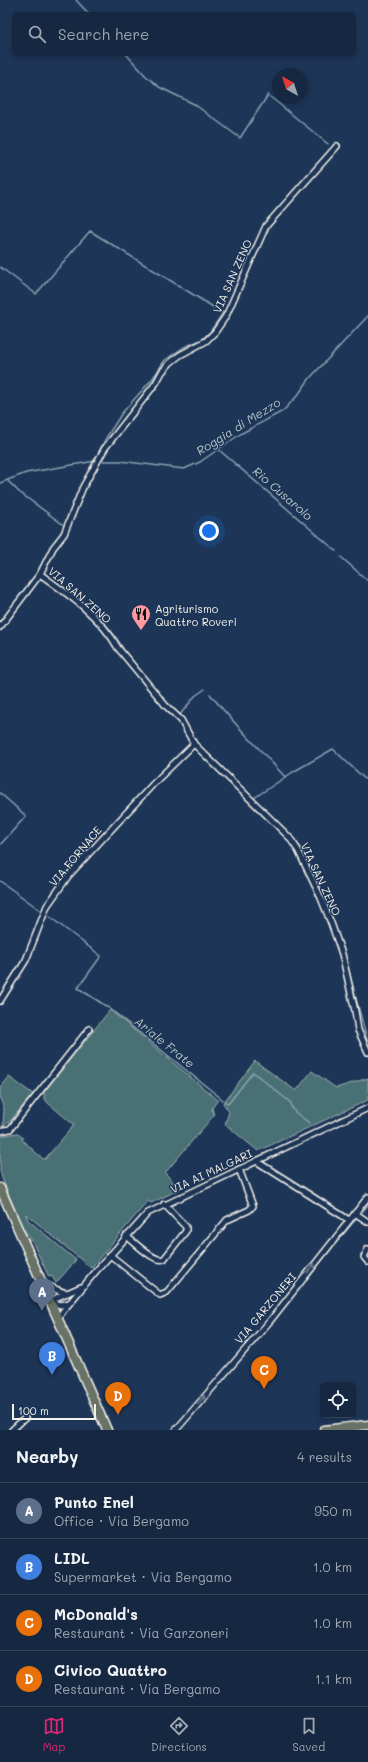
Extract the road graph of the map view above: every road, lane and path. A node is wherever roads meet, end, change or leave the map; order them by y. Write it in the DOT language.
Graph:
graph roads {
  1 [pos="337,146"];
  2 [pos="40,574"];
  3 [pos="0,628"];
  4 [pos="194,744"];
  5 [pos="0,1001"];
  6 [pos="89,1029"];
  7 [pos="368,1052"];
  8 [pos="368,1108"];
  9 [pos="0,1131"];
  10 [pos="256,1161"];
  11 [pos="239,1169"];
  12 [pos="0,1188"];
  13 [pos="368,1197"];
  14 [pos="164,1204"];
  15 [pos="355,1213"];
  16 [pos="349,1220"];
  17 [pos="368,1222"];
  18 [pos="126,1236"];
  19 [pos="368,1249"];
  20 [pos="110,1255"];
  21 [pos="368,1262"];
  22 [pos="87,1282"];
  23 [pos="43,1284"];
  24 [pos="69,1293"];
  25 [pos="51,1302"];
  26 [pos="70,1303"];
  27 [pos="58,1319"];
  28 [pos="25,1418"];
  29 [pos="368,1425"];
  30 [pos="12,1430"];
  31 [pos="107,1430"];
  32 [pos="176,1430"];
  33 [pos="324,1430"];
  1 -- 2 [label="street, VIA SAN ZENO"];
  2 -- 3 [label="street"];
  2 -- 4 [label="street, VIA SAN ZENO"];
  4 -- 5 [label="street, VIA FORNACE"];
  4 -- 7 [label="street, VIA SAN ZENO"];
  6 -- 9 [label="street"];
  8 -- 10 [label="street, VIA AI MALGARI"];
  10 -- 11 [label="street, VIA AI MALGARI"];
  10 -- 16 [label="street"];
  11 -- 14 [label="street, VIA AI MALGARI"];
  11 -- 20 [label="street"];
  12 -- 23 [label="main road"];
  13 -- 15 [label="street, VIA GARZONERI"];
  14 -- 18 [label="street, VIA AI MALGARI"];
  14 -- 18 [label="street"];
  15 -- 16 [label="street, VIA GARZONERI"];
  15 -- 17 [label="street"];
  32 -- 16 [label="street, VIA GARZONERI, one-way"];
  18 -- 20 [label="street, VIA AI MALGARI"];
  19 -- 21 [label="street"];
  20 -- 22 [label="street, VIA AI MALGARI"];
  22 -- 24 [label="street, VIA AI MALGARI"];
  22 -- 26 [label="street, VIA AI MALGARI"];
  23 -- 24 [label="street"];
  23 -- 25 [label="main road"];
  24 -- 25 [label="street, VIA AI MALGARI"];
  25 -- 26 [label="street"];
  25 -- 27 [label="main road"];
  26 -- 27 [label="street, VIA AI MALGARI"];
  27 -- 31 [label="main road"];
  28 -- 30 [label="street"];
  29 -- 33 [label="main road"];
}
